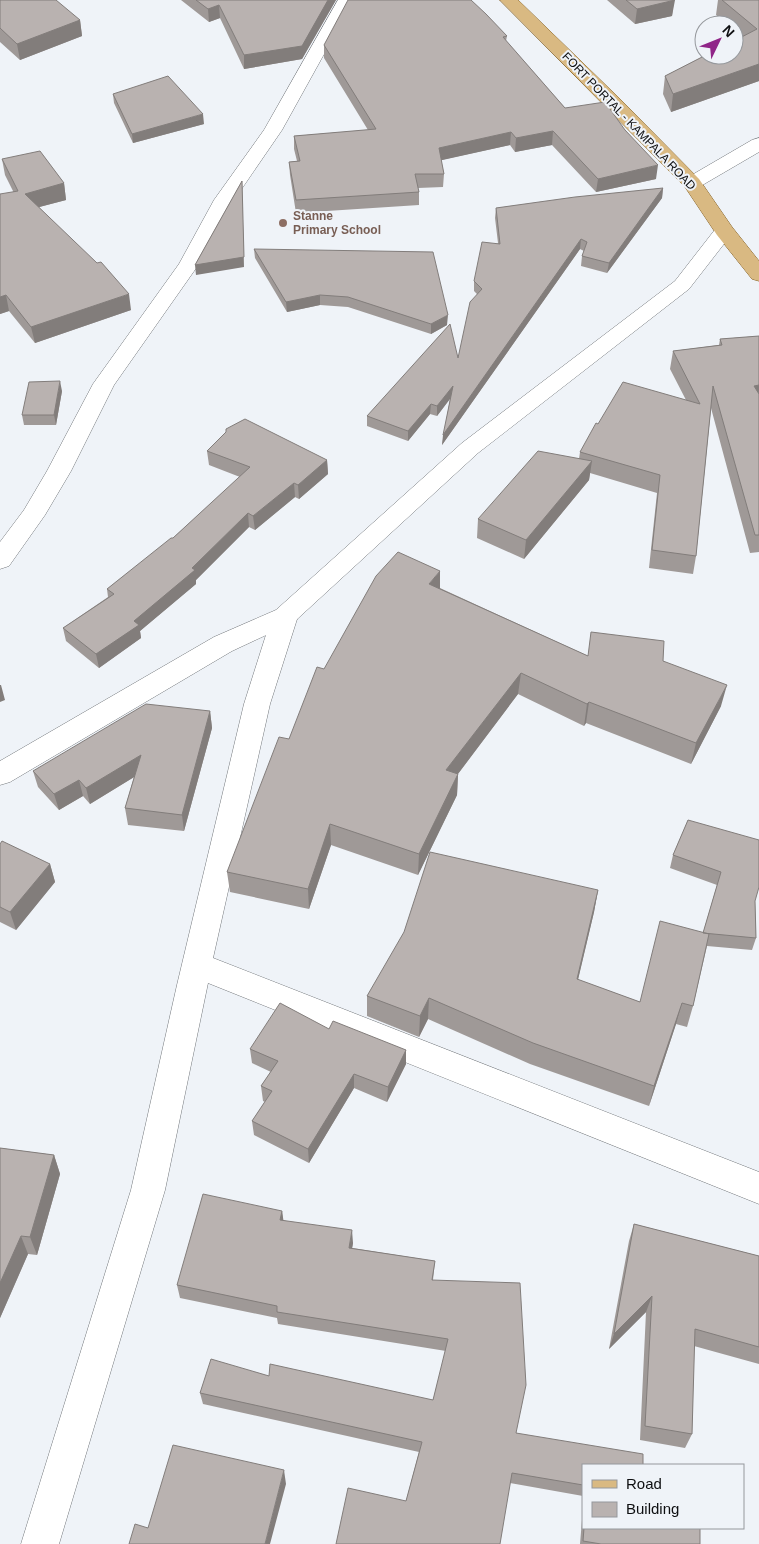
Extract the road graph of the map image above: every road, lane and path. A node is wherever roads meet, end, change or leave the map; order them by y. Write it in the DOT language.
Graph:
graph roads {
  1 [pos="346,0"];
  2 [pos="508,0"];
  3 [pos="759,144"];
  4 [pos="692,184"];
  5 [pos="724,231"];
  6 [pos="759,274"];
  7 [pos="0,560"];
  8 [pos="285,616"];
  9 [pos="0,774"];
  10 [pos="197,965"];
  11 [pos="759,1188"];
  12 [pos="40,1544"];
  1 -- 7 [label="street"];
  2 -- 4 [label="main road, FORT PORTAL - KAMPALA ROAD"];
  3 -- 4 [label="street"];
  4 -- 5 [label="main road, FORT PORTAL - KAMPALA ROAD"];
  5 -- 6 [label="main road, FORT PORTAL - KAMPALA ROAD"];
  5 -- 8 [label="street"];
  8 -- 9 [label="street"];
  8 -- 10 [label="street"];
  10 -- 11 [label="street"];
  10 -- 12 [label="street"];
}
